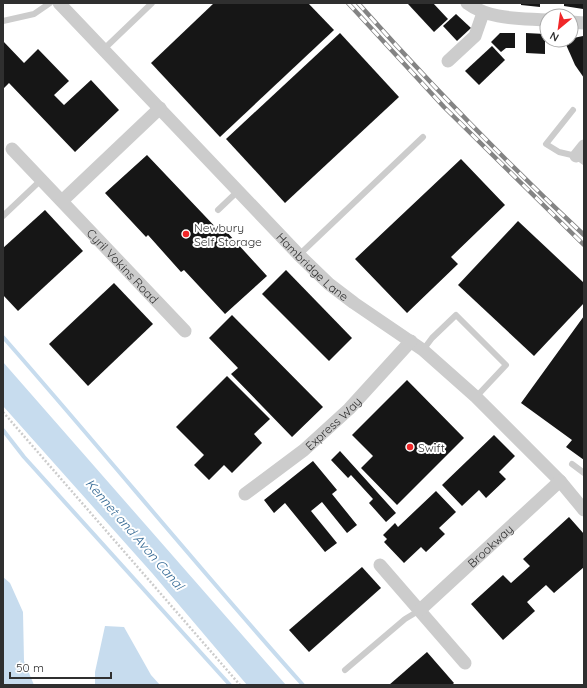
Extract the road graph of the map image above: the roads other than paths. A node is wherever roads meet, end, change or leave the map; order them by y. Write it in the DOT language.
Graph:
graph roads {
  1 [pos="50,3"];
  2 [pos="59,3"];
  3 [pos="152,3"];
  4 [pos="467,3"];
  5 [pos="483,13"];
  6 [pos="539,20"];
  7 [pos="3,21"];
  8 [pos="104,49"];
  9 [pos="448,61"];
  10 [pos="160,108"];
  11 [pos="572,110"];
  12 [pos="423,137"];
  13 [pos="12,149"];
  14 [pos="582,155"];
  15 [pos="41,180"];
  16 [pos="238,191"];
  17 [pos="62,201"];
  18 [pos="218,210"];
  19 [pos="3,216"];
  20 [pos="299,255"];
  21 [pos="185,331"];
  22 [pos="411,342"];
  23 [pos="423,350"];
  24 [pos="476,397"];
  25 [pos="572,464"];
  26 [pos="584,473"];
  27 [pos="560,481"];
  28 [pos="245,494"];
  29 [pos="584,510"];
  30 [pos="380,564"];
  31 [pos="420,610"];
  32 [pos="465,663"];
  33 [pos="345,670"];
  1 -- 7 [label="lane"];
  2 -- 8 [label="street, Hambridge Lane"];
  3 -- 8 [label="lane"];
  4 -- 5 [label="street"];
  5 -- 6 [label="street"];
  5 -- 9 [label="street"];
  8 -- 10 [label="street, Hambridge Lane"];
  10 -- 16 [label="street, Hambridge Lane"];
  10 -- 17 [label="street"];
  11 -- 14 [label="lane"];
  12 -- 20 [label="lane"];
  13 -- 15 [label="street, Cyril Vokins Road"];
  15 -- 17 [label="street, Cyril Vokins Road"];
  15 -- 19 [label="lane"];
  16 -- 18 [label="lane"];
  16 -- 20 [label="street, Hambridge Lane"];
  17 -- 21 [label="street, Cyril Vokins Road"];
  20 -- 22 [label="street, Hambridge Lane"];
  22 -- 23 [label="street, Hambridge Lane"];
  22 -- 28 [label="street, Express Way"];
  23 -- 24 [label="street, Hambridge Lane"];
  23 -- 24 [label="lane"];
  24 -- 27 [label="street, Hambridge Lane"];
  25 -- 26 [label="lane"];
  27 -- 29 [label="street, Hambridge Lane"];
  27 -- 31 [label="street, Brookway"];
  30 -- 31 [label="street"];
  31 -- 32 [label="street"];
  31 -- 33 [label="lane"];
}
